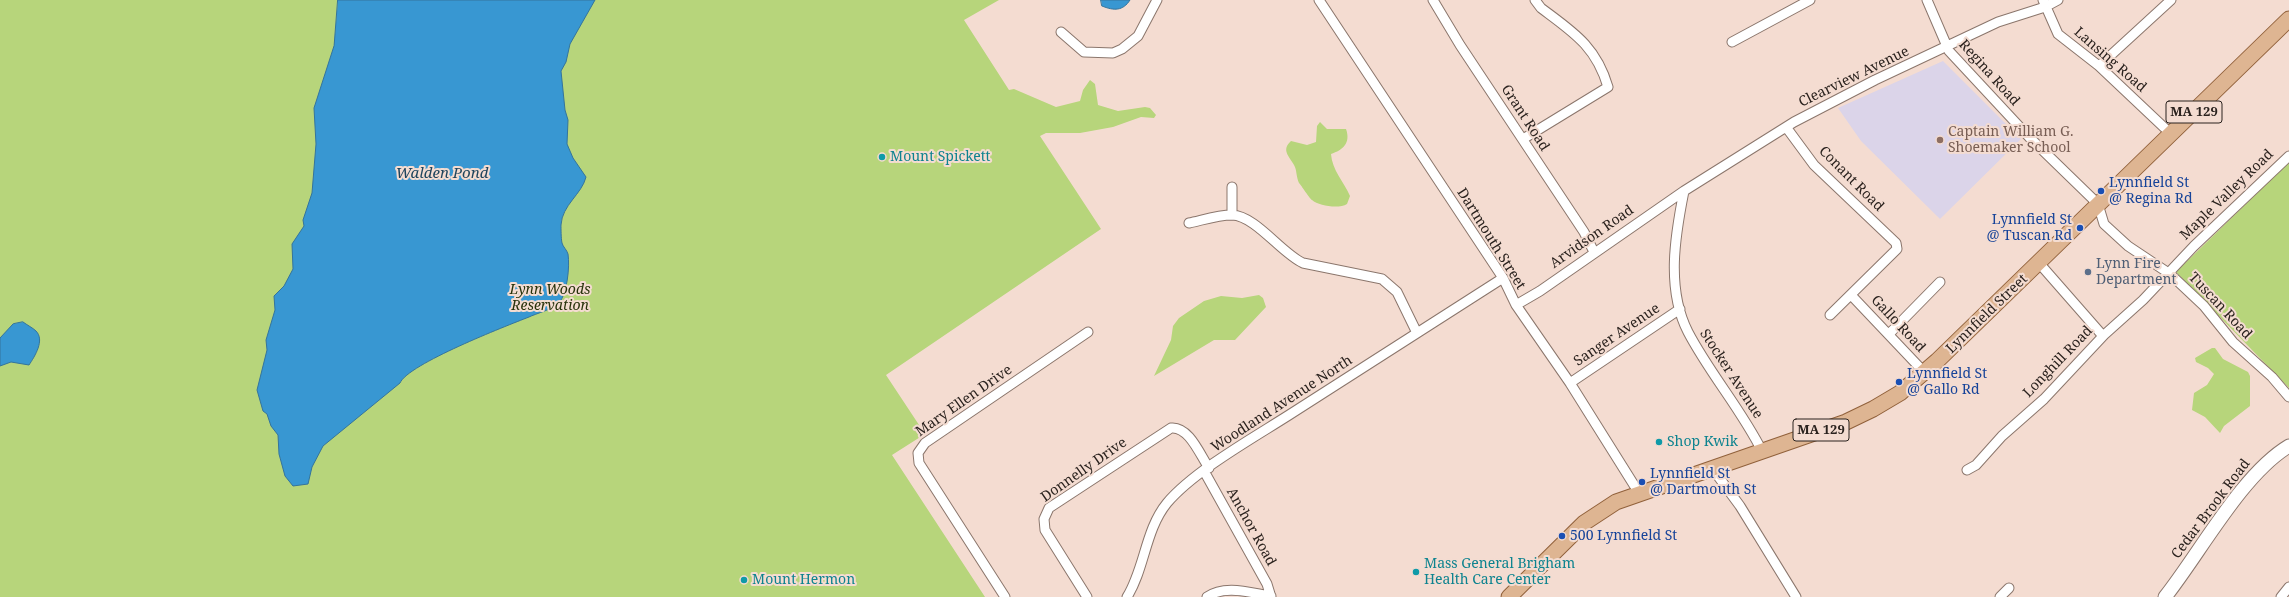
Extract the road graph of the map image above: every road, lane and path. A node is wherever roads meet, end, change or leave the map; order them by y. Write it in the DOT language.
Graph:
graph roads {
  1 [pos="1157,0"];
  2 [pos="1319,0"];
  3 [pos="1433,0"];
  4 [pos="1535,0"];
  5 [pos="1810,0"];
  6 [pos="1927,0"];
  7 [pos="2058,0"];
  8 [pos="2171,0"];
  9 [pos="2044,3"];
  10 [pos="2289,19"];
  11 [pos="1061,32"];
  12 [pos="1732,42"];
  13 [pos="1947,47"];
  14 [pos="2099,66"];
  15 [pos="1786,127"];
  16 [pos="2171,134"];
  17 [pos="1523,139"];
  18 [pos="2289,156"];
  19 [pos="1232,187"];
  20 [pos="1684,191"];
  21 [pos="2098,204"];
  22 [pos="1232,215"];
  23 [pos="1189,223"];
  24 [pos="1594,252"];
  25 [pos="2039,263"];
  26 [pos="2170,274"];
  27 [pos="1502,278"];
  28 [pos="1940,282"];
  29 [pos="1852,295"];
  30 [pos="1516,305"];
  31 [pos="1680,309"];
  32 [pos="1830,315"];
  33 [pos="1088,332"];
  34 [pos="1417,333"];
  35 [pos="1889,334"];
  36 [pos="2103,336"];
  37 [pos="1924,372"];
  38 [pos="1570,383"];
  39 [pos="2289,397"];
  40 [pos="2289,446"];
  41 [pos="1762,451"];
  42 [pos="1712,468"];
  43 [pos="1206,470"];
  44 [pos="1967,470"];
  45 [pos="1639,492"];
  46 [pos="2289,587"];
  47 [pos="2009,588"];
  48 [pos="1005,597"];
  49 [pos="1087,597"];
  50 [pos="1127,597"];
  51 [pos="1207,597"];
  52 [pos="1271,597"];
  53 [pos="1509,597"];
  54 [pos="1796,597"];
  55 [pos="2000,597"];
  56 [pos="2165,597"];
  57 [pos="2281,597"];
  1 -- 11 [label="street"];
  2 -- 27 [label="street, Dartmouth Street"];
  3 -- 17 [label="street, Grant Road"];
  4 -- 17 [label="street"];
  5 -- 12 [label="street"];
  6 -- 13 [label="street, Regina Road"];
  7 -- 9 [label="street, Clearview Avenue"];
  8 -- 14 [label="street"];
  9 -- 13 [label="street, Clearview Avenue"];
  9 -- 14 [label="street, Lansing Road"];
  10 -- 16 [label="main road, Lynnfield Street / MA 129"];
  13 -- 15 [label="street, Clearview Avenue"];
  13 -- 21 [label="street, Regina Road"];
  14 -- 16 [label="street, Lansing Road"];
  15 -- 20 [label="street, Clearview Avenue"];
  15 -- 29 [label="street, Conant Road"];
  16 -- 21 [label="main road, Lynnfield Street / MA 129"];
  17 -- 24 [label="street, Grant Road"];
  18 -- 26 [label="street, Maple Valley Road"];
  19 -- 22 [label="street"];
  20 -- 24 [label="street, Arvidson Road"];
  20 -- 31 [label="street, Stocker Avenue"];
  21 -- 25 [label="main road, Lynnfield Street / MA 129"];
  21 -- 26 [label="street, Tuscan Road"];
  22 -- 23 [label="street"];
  22 -- 34 [label="street"];
  24 -- 30 [label="street, Arvidson Road"];
  25 -- 36 [label="street"];
  25 -- 37 [label="main road, Lynnfield Street / MA 129"];
  26 -- 36 [label="street, Longhill Road"];
  26 -- 39 [label="street, Tuscan Road"];
  27 -- 30 [label="street, Dartmouth Street"];
  27 -- 34 [label="street, Woodland Avenue North"];
  28 -- 35 [label="street"];
  29 -- 32 [label="street"];
  29 -- 35 [label="street, Gallo Road"];
  30 -- 38 [label="street, Dartmouth Street"];
  31 -- 38 [label="street, Sanger Avenue"];
  31 -- 41 [label="street, Stocker Avenue"];
  33 -- 48 [label="street, Mary Ellen Drive"];
  34 -- 43 [label="street, Woodland Avenue North"];
  35 -- 37 [label="street, Gallo Road"];
  36 -- 44 [label="street, Longhill Road"];
  37 -- 41 [label="main road, Lynnfield Street / MA 129"];
  38 -- 45 [label="street, Dartmouth Street"];
  40 -- 56 [label="street, Cedar Brook Road"];
  41 -- 42 [label="main road, Lynnfield Street / MA 129"];
  42 -- 45 [label="main road, Lynnfield Street / MA 129"];
  42 -- 54 [label="street"];
  43 -- 49 [label="street, Donnelly Drive"];
  43 -- 50 [label="street, Woodland Avenue North"];
  43 -- 52 [label="street, Anchor Road"];
  45 -- 53 [label="main road, Lynnfield Street / MA 129"];
  46 -- 57 [label="street"];
  47 -- 55 [label="street"];
  51 -- 52 [label="street"];
}
